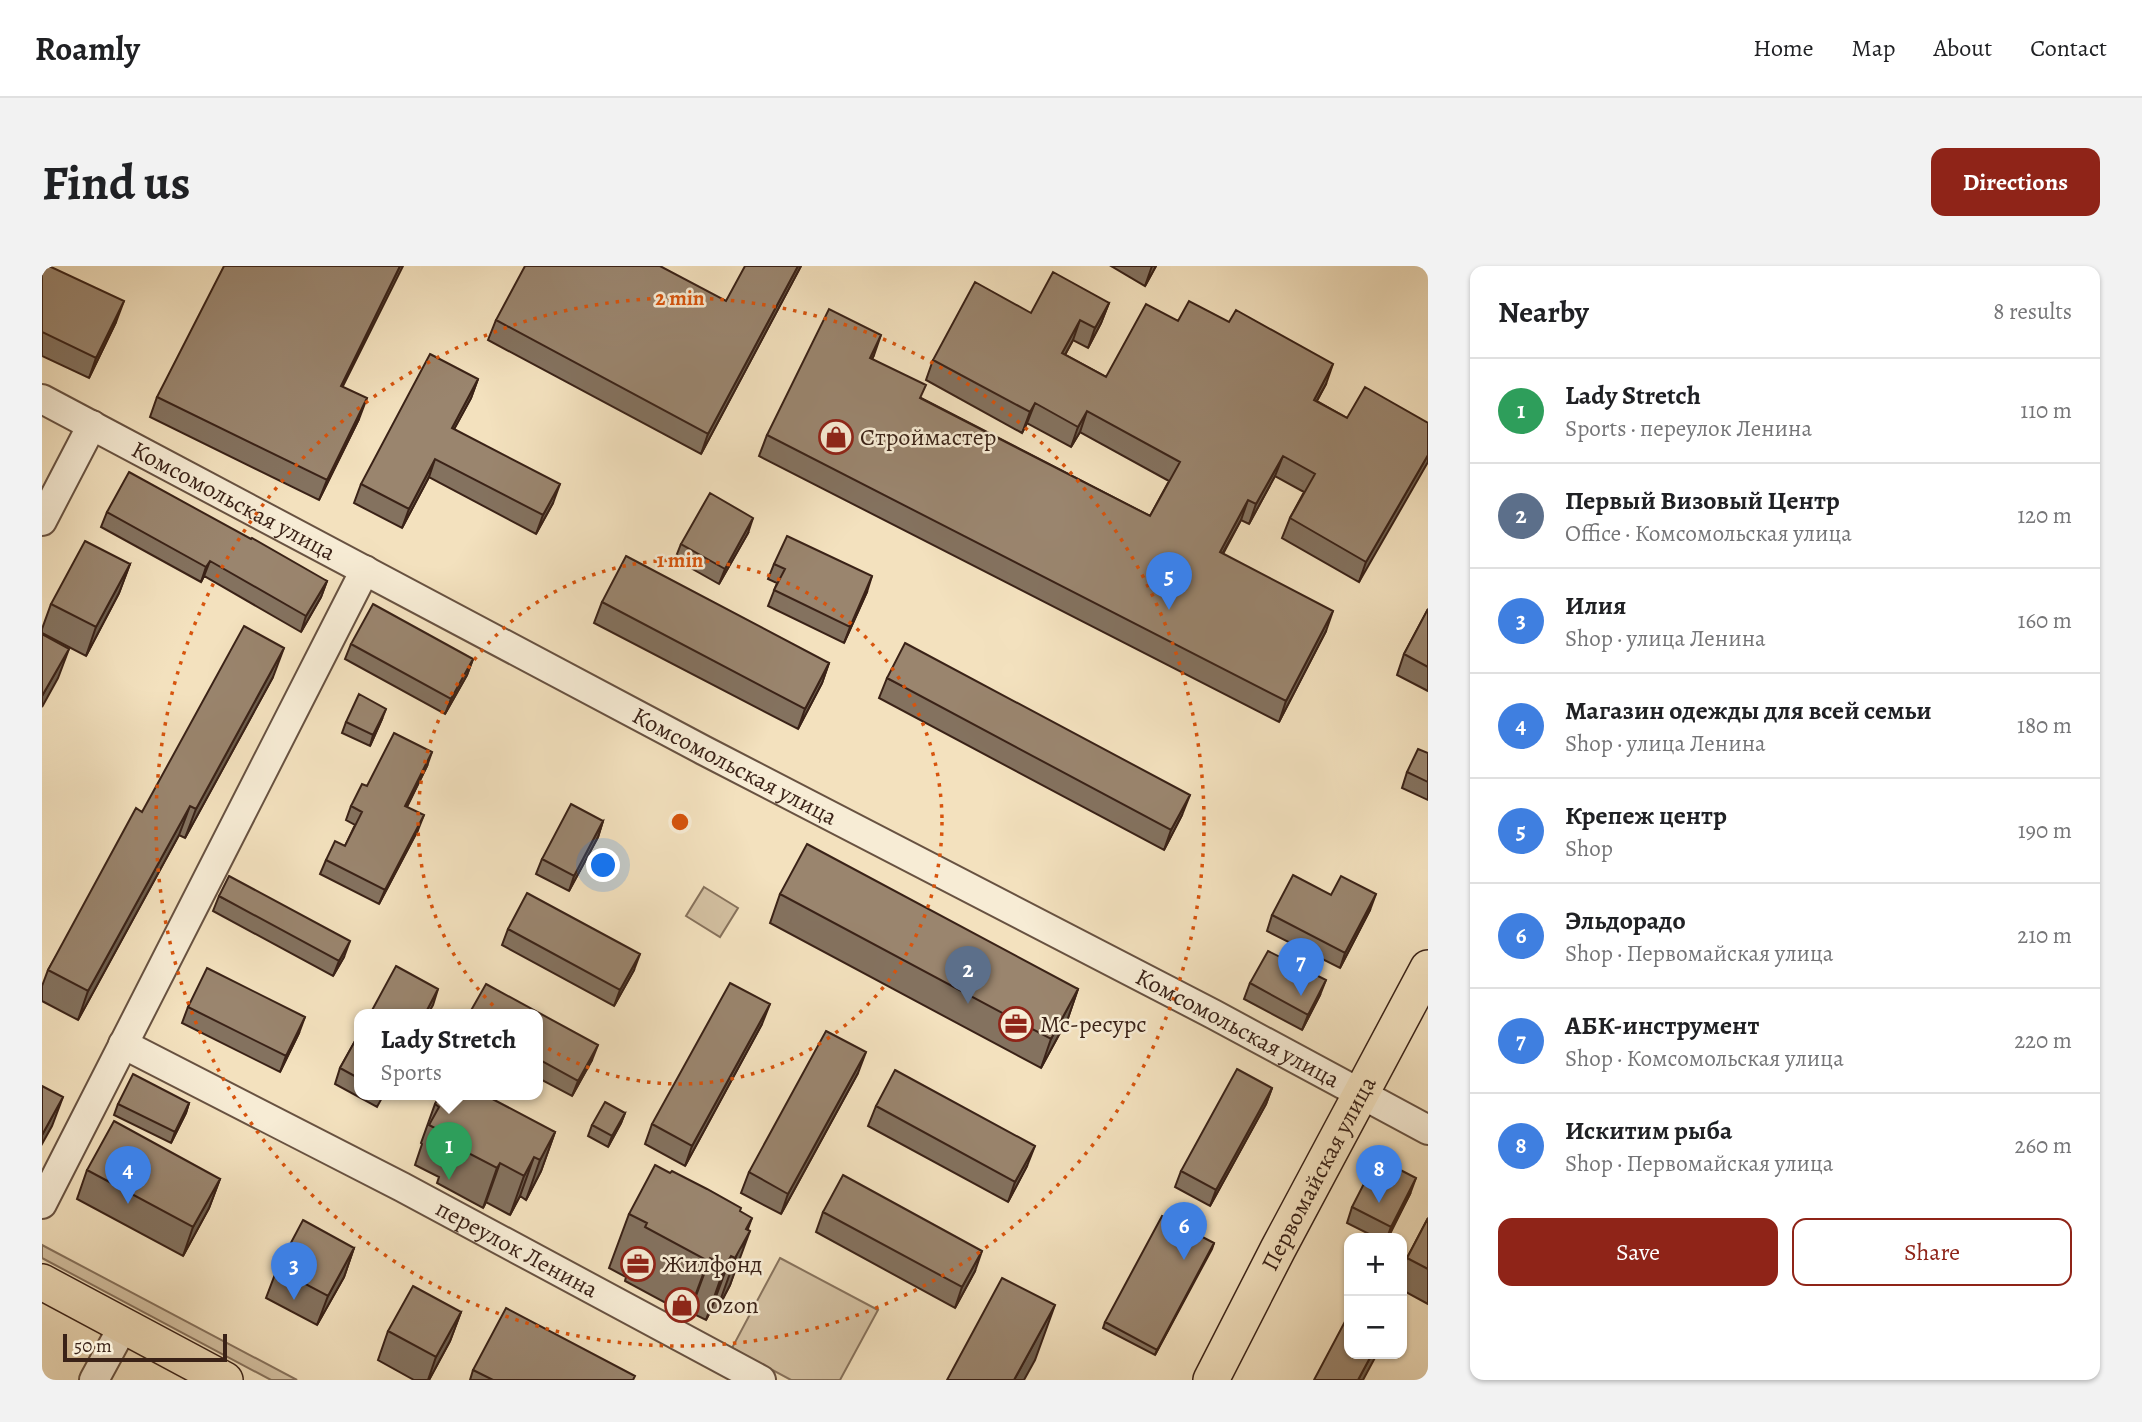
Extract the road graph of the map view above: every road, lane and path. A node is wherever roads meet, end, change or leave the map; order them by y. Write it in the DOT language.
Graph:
graph roads {
  1 [pos="42,398"];
  2 [pos="92,425"];
  3 [pos="42,521"];
  4 [pos="365,570"];
  5 [pos="1428,968"];
  6 [pos="123,1044"];
  7 [pos="1361,1094"];
  8 [pos="1428,1130"];
  9 [pos="42,1203"];
  10 [pos="42,1282"];
  11 [pos="124,1325"];
  12 [pos="94,1380"];
  13 [pos="225,1380"];
  14 [pos="761,1380"];
  15 [pos="1211,1380"];
  1 -- 2 [label="street, Комсомольская улица"];
  2 -- 3 [label="street"];
  2 -- 4 [label="street, Комсомольская улица"];
  4 -- 6 [label="street"];
  4 -- 7 [label="street, Комсомольская улица"];
  5 -- 7 [label="main road, Первомайская улица"];
  6 -- 9 [label="street"];
  6 -- 14 [label="street, переулок Ленина"];
  7 -- 8 [label="street, Комсомольская улица"];
  7 -- 15 [label="main road, Первомайская улица"];
  10 -- 11 [label="main road"];
  11 -- 12 [label="street"];
  11 -- 13 [label="main road"];
}
